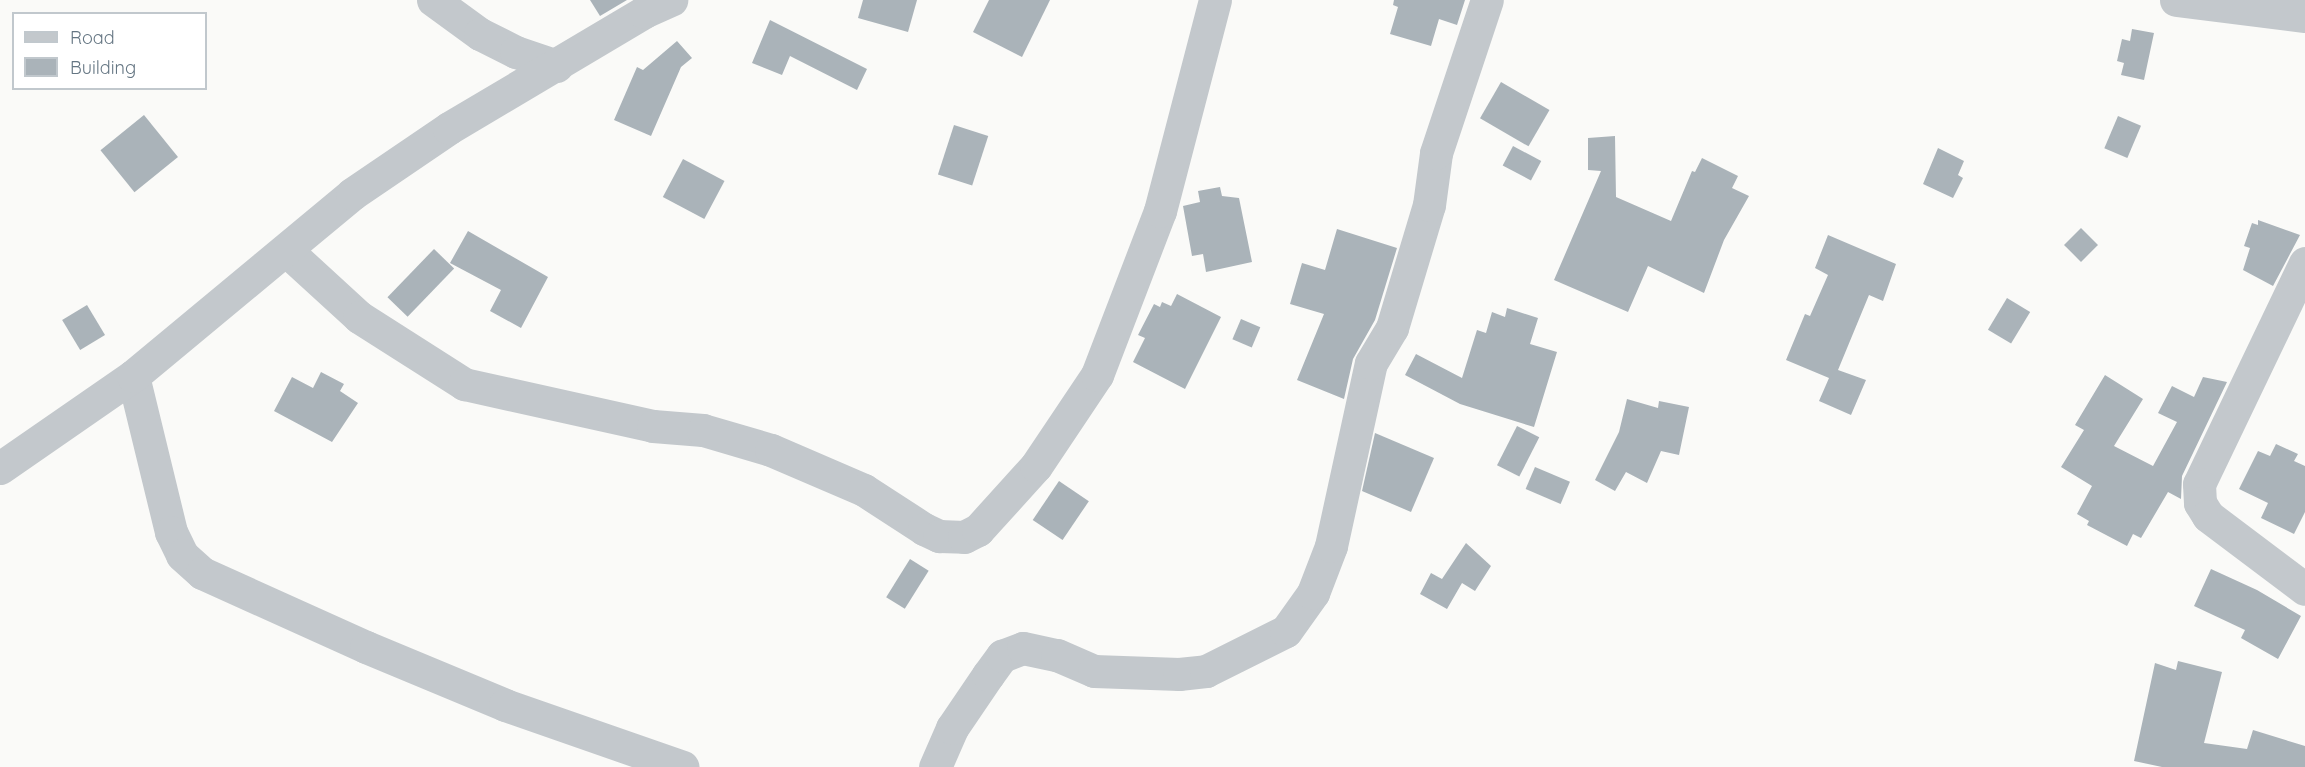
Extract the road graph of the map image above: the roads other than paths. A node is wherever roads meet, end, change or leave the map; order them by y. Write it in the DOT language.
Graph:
graph roads {
  1 [pos="433,0"];
  2 [pos="671,0"];
  3 [pos="1215,0"];
  4 [pos="1487,0"];
  5 [pos="2176,0"];
  6 [pos="2305,16"];
  7 [pos="557,66"];
  8 [pos="286,250"];
  9 [pos="2305,263"];
  10 [pos="2305,323"];
  11 [pos="2266,342"];
  12 [pos="133,376"];
  13 [pos="0,468"];
  14 [pos="2305,589"];
  15 [pos="683,767"];
  16 [pos="935,767"];
  1 -- 7 [label="street"];
  2 -- 7 [label="street"];
  3 -- 8 [label="street"];
  4 -- 16 [label="street"];
  5 -- 6 [label="street"];
  7 -- 8 [label="street"];
  8 -- 12 [label="street"];
  9 -- 11 [label="street"];
  10 -- 11 [label="street"];
  11 -- 14 [label="street"];
  12 -- 13 [label="street"];
  12 -- 15 [label="street"];
}
